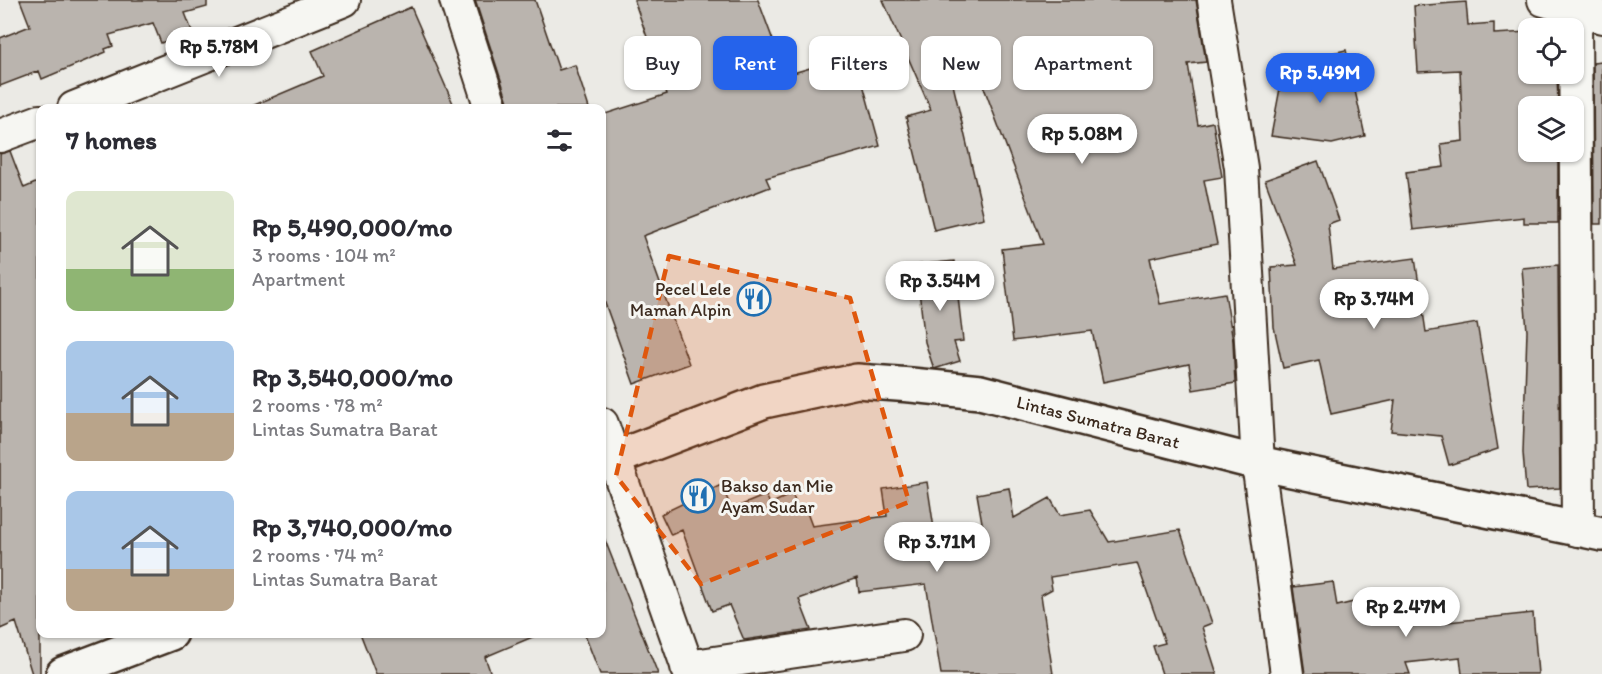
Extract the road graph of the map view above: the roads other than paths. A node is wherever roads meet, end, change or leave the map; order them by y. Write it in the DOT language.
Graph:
graph roads {
  1 [pos="344,0"];
  2 [pos="456,0"];
  3 [pos="1214,0"];
  4 [pos="1544,0"];
  5 [pos="1588,13"];
  6 [pos="84,104"];
  7 [pos="490,104"];
  8 [pos="36,122"];
  9 [pos="0,136"];
  10 [pos="607,461"];
  11 [pos="1258,462"];
  12 [pos="1590,532"];
  13 [pos="904,635"];
  14 [pos="162,638"];
  15 [pos="114,665"];
  16 [pos="689,671"];
  17 [pos="63,674"];
  18 [pos="1287,674"];
  1 -- 6 [label="street"];
  2 -- 7 [label="street"];
  3 -- 11 [label="street"];
  4 -- 5 [label="street"];
  5 -- 12 [label="street"];
  8 -- 9 [label="street"];
  10 -- 11 [label="highway, Lintas Sumatra Barat"];
  10 -- 16 [label="street"];
  11 -- 12 [label="highway, Lintas Sumatra Barat"];
  11 -- 18 [label="street"];
  13 -- 16 [label="street"];
  14 -- 15 [label="highway"];
  15 -- 17 [label="highway"];
}
